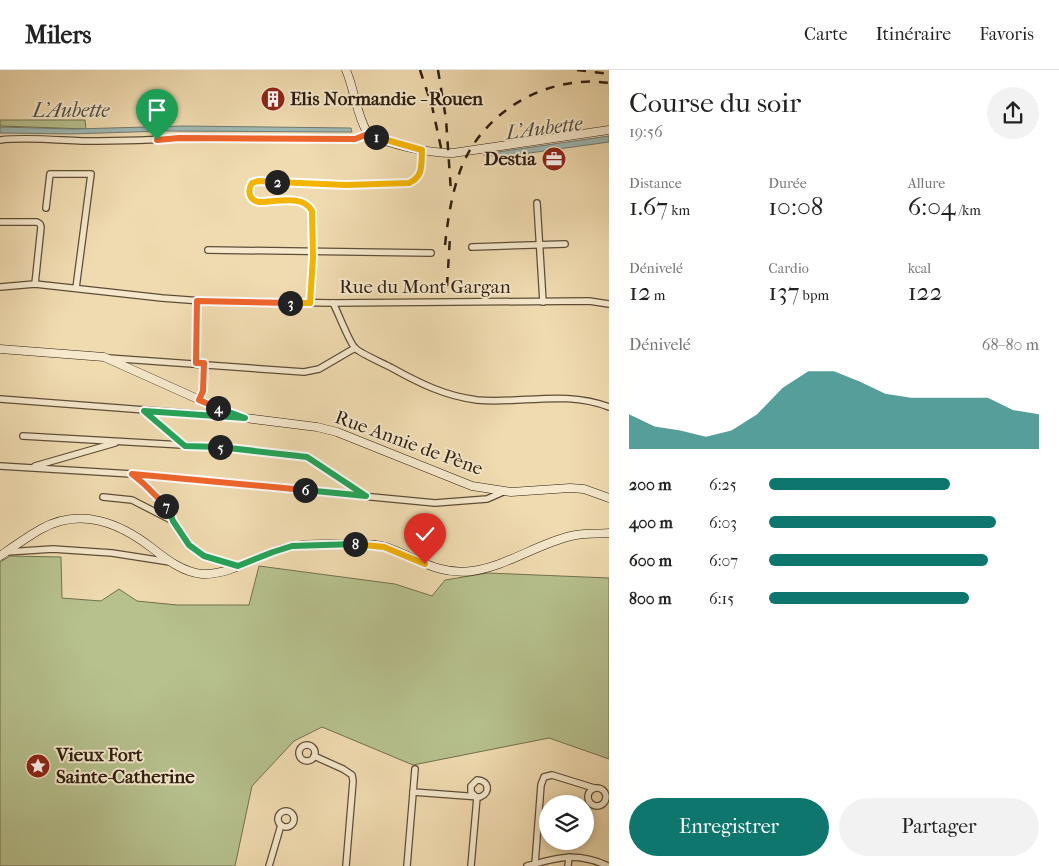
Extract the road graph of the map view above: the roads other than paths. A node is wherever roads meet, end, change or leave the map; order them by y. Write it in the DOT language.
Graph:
graph roads {
  1 [pos="346,70"];
  2 [pos="609,130"];
  3 [pos="368,134"];
  4 [pos="0,140"];
  5 [pos="422,150"];
  6 [pos="537,203"];
  7 [pos="46,208"];
  8 [pos="0,222"];
  9 [pos="539,244"];
  10 [pos="565,244"];
  11 [pos="472,247"];
  12 [pos="208,250"];
  13 [pos="311,251"];
  14 [pos="431,253"];
  15 [pos="35,284"];
  16 [pos="0,287"];
  17 [pos="76,288"];
  18 [pos="197,301"];
  19 [pos="543,302"];
  20 [pos="608,302"];
  21 [pos="310,303"];
  22 [pos="333,303"];
  23 [pos="355,348"];
  24 [pos="0,349"];
  25 [pos="104,357"];
  26 [pos="196,363"];
  27 [pos="204,363"];
  28 [pos="0,399"];
  29 [pos="199,400"];
  30 [pos="609,407"];
  31 [pos="144,411"];
  32 [pos="245,418"];
  33 [pos="23,436"];
  34 [pos="117,442"];
  35 [pos="185,446"];
  36 [pos="0,466"];
  37 [pos="30,467"];
  38 [pos="132,474"];
  39 [pos="503,492"];
  40 [pos="366,496"];
  41 [pos="103,497"];
  42 [pos="609,498"];
  43 [pos="173,521"];
  44 [pos="609,534"];
  45 [pos="3,554"];
  46 [pos="171,562"];
  47 [pos="238,566"];
  48 [pos="314,756"];
  49 [pos="415,769"];
  50 [pos="594,788"];
  51 [pos="413,792"];
  52 [pos="281,825"];
  53 [pos="569,857"];
  54 [pos="535,864"];
  55 [pos="269,866"];
  56 [pos="346,866"];
  57 [pos="407,866"];
  58 [pos="471,866"];
  59 [pos="527,866"];
  60 [pos="568,866"];
  61 [pos="608,866"];
  1 -- 3 [label="street"];
  2 -- 5 [label="street"];
  3 -- 4 [label="street"];
  3 -- 5 [label="street"];
  5 -- 13 [label="street"];
  6 -- 9 [label="street"];
  7 -- 17 [label="street"];
  8 -- 15 [label="street"];
  9 -- 10 [label="street"];
  9 -- 11 [label="street"];
  9 -- 19 [label="street"];
  12 -- 13 [label="street"];
  13 -- 14 [label="street"];
  13 -- 21 [label="street"];
  15 -- 16 [label="street, Rue du Mont Gargan"];
  15 -- 17 [label="street, Rue du Mont Gargan"];
  17 -- 18 [label="street, Rue du Mont Gargan"];
  18 -- 21 [label="street, Rue du Mont Gargan"];
  18 -- 26 [label="street"];
  19 -- 20 [label="street, Rue du Mont Gargan"];
  19 -- 22 [label="street, Rue du Mont Gargan"];
  21 -- 22 [label="street, Rue du Mont Gargan"];
  22 -- 23 [label="street"];
  23 -- 27 [label="street"];
  23 -- 30 [label="street"];
  24 -- 25 [label="street, Rue Annie de Pène"];
  25 -- 26 [label="street"];
  25 -- 29 [label="street, Rue Annie de Pène"];
  26 -- 27 [label="street"];
  27 -- 29 [label="street"];
  28 -- 31 [label="street"];
  29 -- 32 [label="street, Rue Annie de Pène"];
  31 -- 32 [label="street"];
  31 -- 35 [label="street"];
  32 -- 39 [label="street, Rue Annie de Pène"];
  33 -- 34 [label="street"];
  34 -- 35 [label="street"];
  34 -- 37 [label="street"];
  35 -- 40 [label="street"];
  36 -- 37 [label="street"];
  37 -- 38 [label="street"];
  38 -- 40 [label="street"];
  38 -- 43 [label="street"];
  39 -- 40 [label="street"];
  39 -- 42 [label="street, Rue Annie de Pène"];
  41 -- 43 [label="street"];
  43 -- 47 [label="street"];
  44 -- 47 [label="street"];
  45 -- 46 [label="street"];
  45 -- 46 [label="street"];
  46 -- 47 [label="street"];
  48 -- 56 [label="street"];
  49 -- 51 [label="street"];
  50 -- 54 [label="street"];
  51 -- 57 [label="street"];
  51 -- 58 [label="street"];
  52 -- 55 [label="street"];
  53 -- 54 [label="street"];
  53 -- 60 [label="street"];
  53 -- 61 [label="street"];
  54 -- 59 [label="street"];
}
